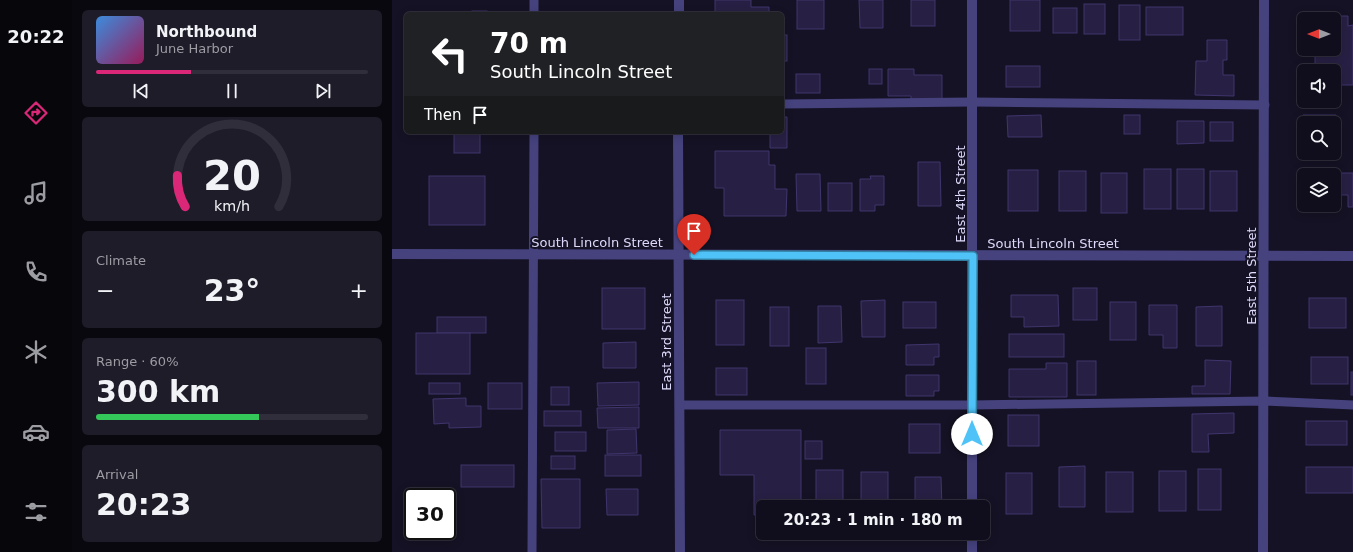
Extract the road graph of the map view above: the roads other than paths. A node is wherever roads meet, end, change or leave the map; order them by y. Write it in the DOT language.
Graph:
graph roads {
  1 [pos="534,0"];
  2 [pos="679,0"];
  3 [pos="972,0"];
  4 [pos="1264,0"];
  5 [pos="534,12"];
  6 [pos="679,12"];
  7 [pos="973,102"];
  8 [pos="784,104"];
  9 [pos="1265,106"];
  10 [pos="534,134"];
  11 [pos="678,134"];
  12 [pos="392,254"];
  13 [pos="533,254"];
  14 [pos="679,255"];
  15 [pos="973,256"];
  16 [pos="1353,256"];
  17 [pos="1264,257"];
  18 [pos="1264,401"];
  19 [pos="680,405"];
  20 [pos="972,405"];
  21 [pos="1353,405"];
  22 [pos="972,500"];
  23 [pos="972,540"];
  24 [pos="532,552"];
  25 [pos="680,552"];
  26 [pos="972,552"];
  27 [pos="1263,552"];
  1 -- 5 [label="lane"];
  2 -- 6 [label="street"];
  3 -- 7 [label="street, East 4th Street"];
  4 -- 9 [label="street, East 5th Street"];
  7 -- 8 [label="lane"];
  7 -- 9 [label="lane"];
  7 -- 15 [label="street, East 4th Street"];
  9 -- 17 [label="street, East 5th Street"];
  10 -- 13 [label="lane"];
  11 -- 14 [label="street, East 3rd Street"];
  12 -- 13 [label="street, South Lincoln Street"];
  13 -- 14 [label="street, South Lincoln Street"];
  13 -- 24 [label="lane"];
  14 -- 15 [label="street, South Lincoln Street"];
  14 -- 19 [label="street, East 3rd Street"];
  15 -- 17 [label="street, South Lincoln Street"];
  15 -- 20 [label="street, East 4th Street"];
  16 -- 17 [label="street, South Lincoln Street"];
  17 -- 18 [label="street, East 5th Street"];
  18 -- 20 [label="lane"];
  18 -- 21 [label="lane"];
  18 -- 27 [label="street, East 5th Street"];
  19 -- 20 [label="lane"];
  19 -- 25 [label="street, East 3rd Street"];
  20 -- 22 [label="street, East 4th Street"];
  23 -- 26 [label="street"];
}
